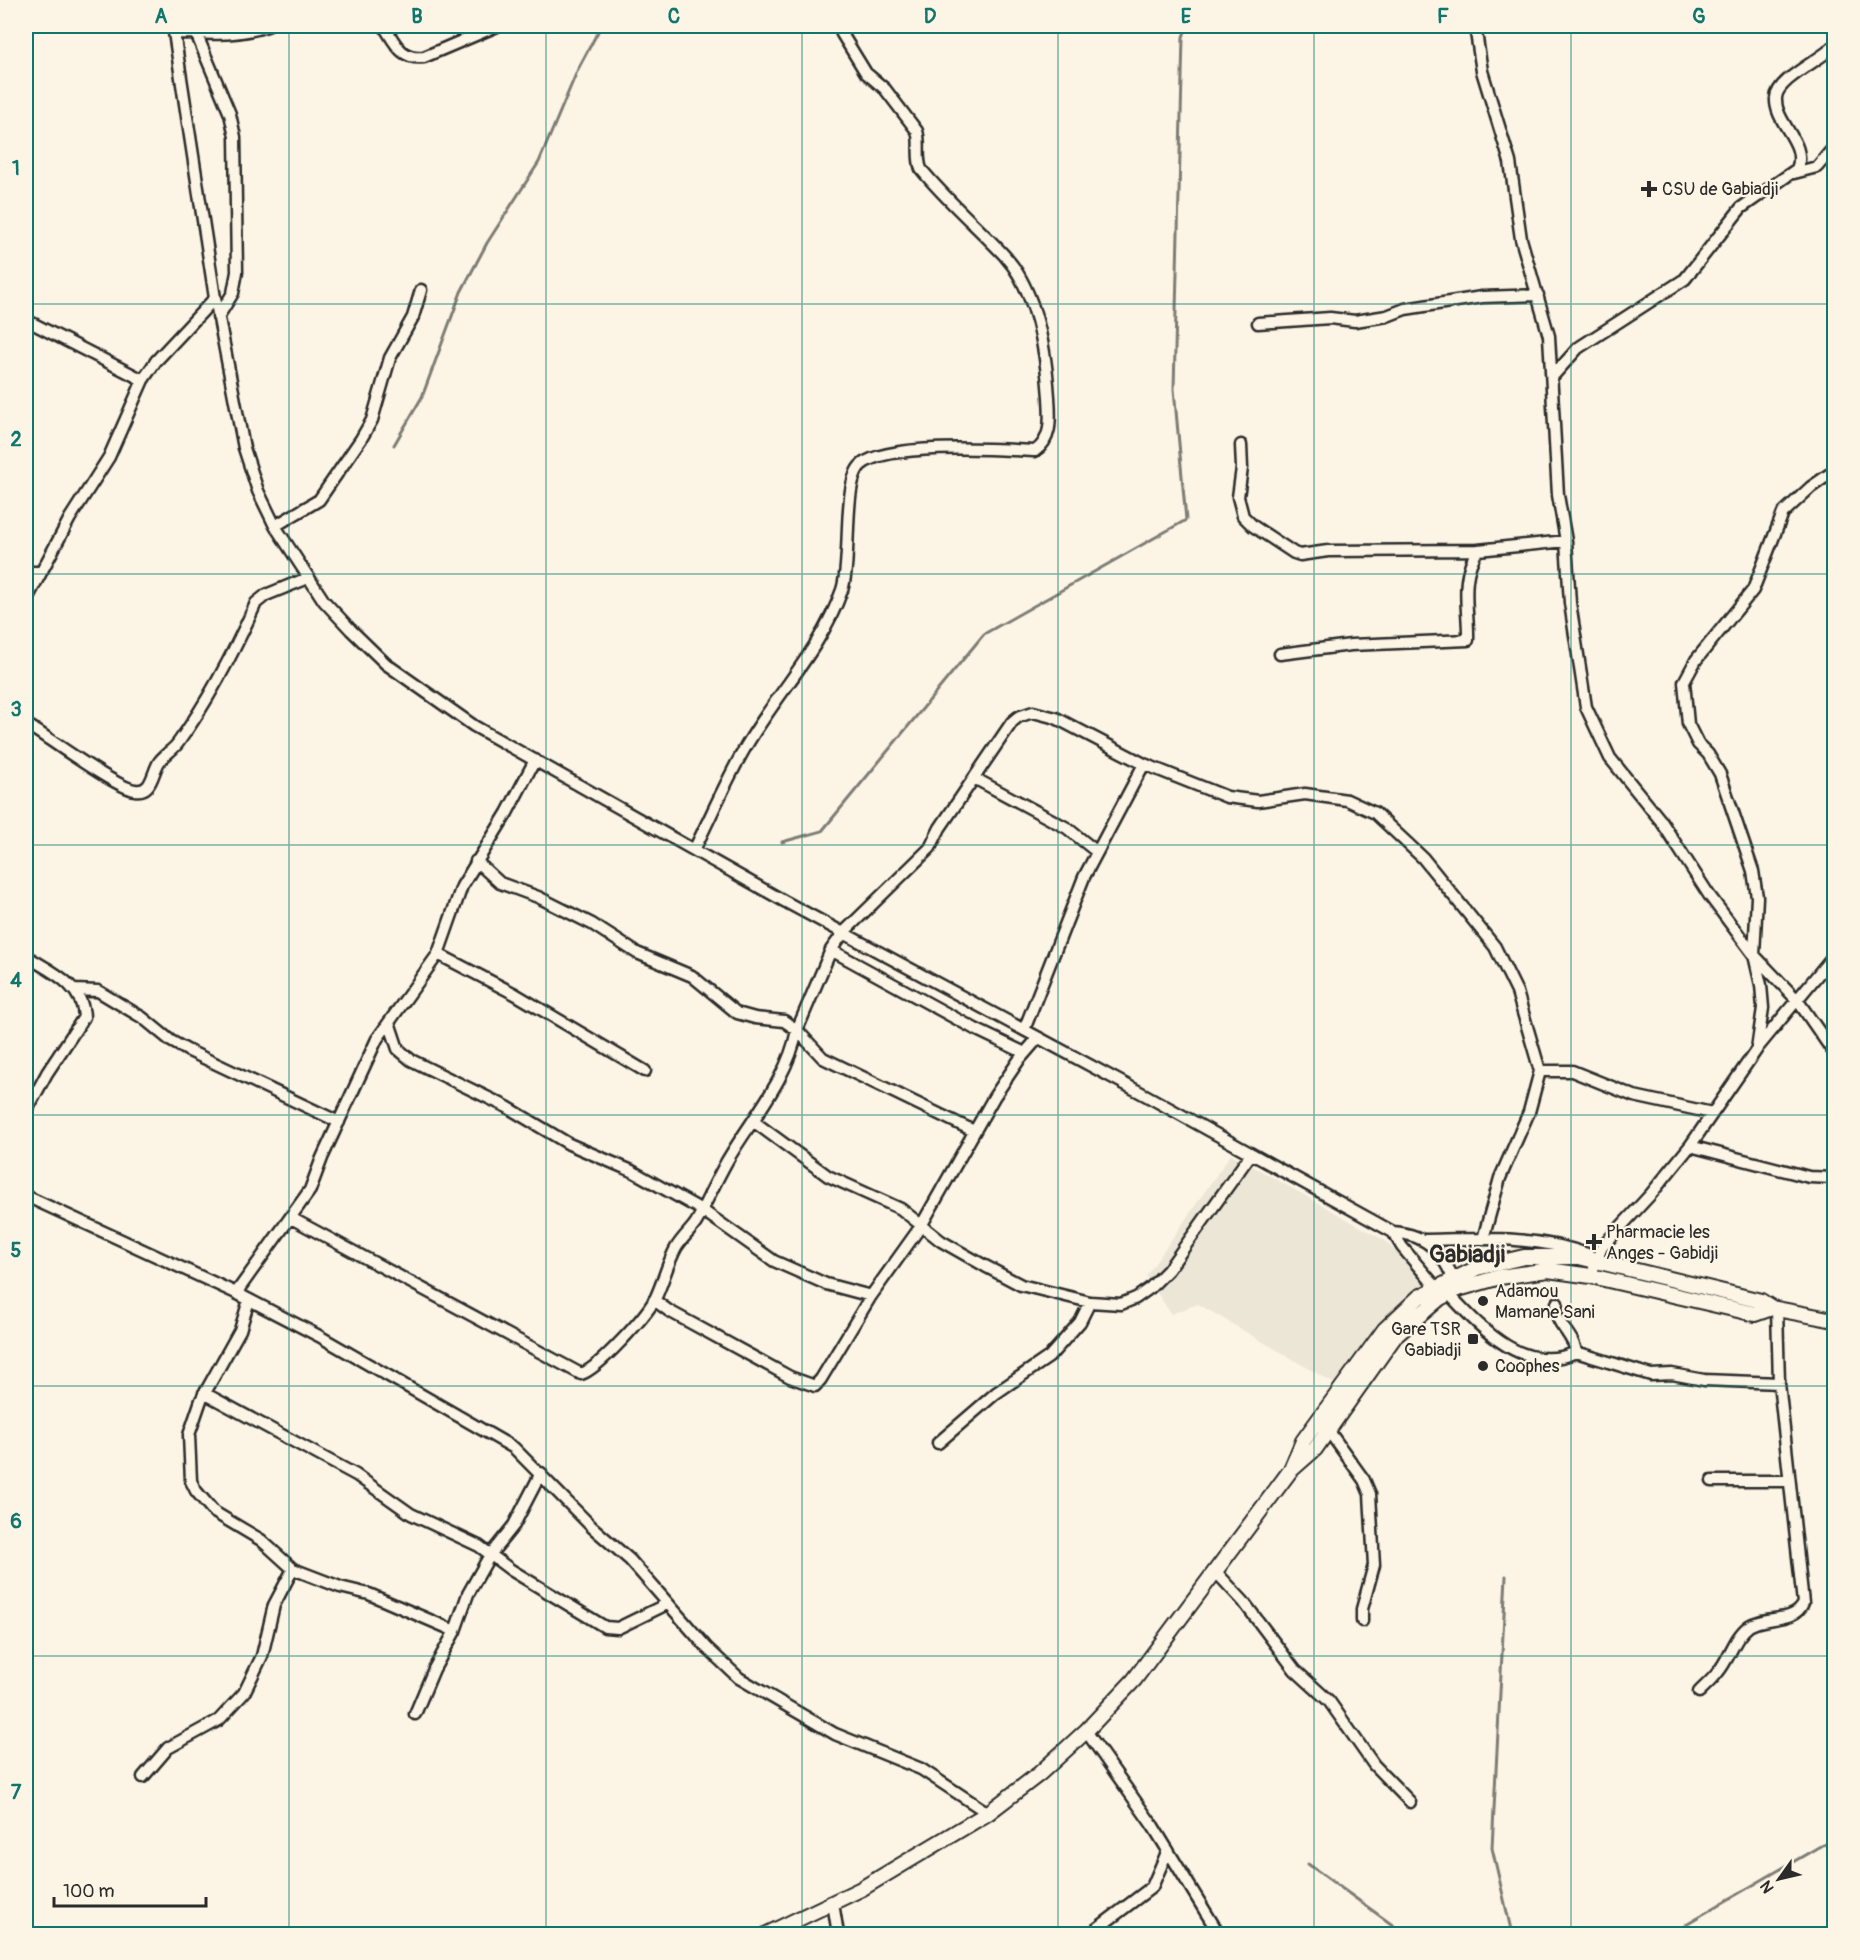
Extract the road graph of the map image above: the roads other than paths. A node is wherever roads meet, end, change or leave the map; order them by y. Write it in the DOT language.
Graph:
graph roads {
  1 [pos="267,26"];
  2 [pos="384,26"];
  3 [pos="497,26"];
  4 [pos="840,26"];
  5 [pos="1475,26"];
  6 [pos="173,29"];
  7 [pos="196,33"];
  8 [pos="1834,45"];
  9 [pos="1834,147"];
  10 [pos="1794,173"];
  11 [pos="421,290"];
  12 [pos="1538,295"];
  13 [pos="215,298"];
  14 [pos="218,317"];
  15 [pos="26,321"];
  16 [pos="1258,323"];
  17 [pos="1552,376"];
  18 [pos="144,380"];
  19 [pos="1241,445"];
  20 [pos="1834,471"];
  21 [pos="275,526"];
  22 [pos="1566,541"];
  23 [pos="1478,550"];
  24 [pos="26,572"];
  25 [pos="41,572"];
  26 [pos="308,578"];
  27 [pos="26,602"];
  28 [pos="1280,654"];
  29 [pos="26,723"];
  30 [pos="535,760"];
  31 [pos="1144,764"];
  32 [pos="974,778"];
  33 [pos="694,850"];
  34 [pos="1097,852"];
  35 [pos="476,861"];
  36 [pos="844,932"];
  37 [pos="831,950"];
  38 [pos="438,954"];
  39 [pos="1755,955"];
  40 [pos="1834,955"];
  41 [pos="26,956"];
  42 [pos="75,990"];
  43 [pos="1798,1001"];
  44 [pos="389,1022"];
  45 [pos="797,1030"];
  46 [pos="1024,1030"];
  47 [pos="1038,1038"];
  48 [pos="1756,1049"];
  49 [pos="1025,1053"];
  50 [pos="1834,1053"];
  51 [pos="645,1071"];
  52 [pos="1540,1071"];
  53 [pos="26,1113"];
  54 [pos="1712,1113"];
  55 [pos="753,1121"];
  56 [pos="339,1122"];
  57 [pos="974,1131"];
  58 [pos="1690,1146"];
  59 [pos="1251,1154"];
  60 [pos="1834,1178"];
  61 [pos="26,1196"];
  62 [pos="702,1210"];
  63 [pos="291,1218"];
  64 [pos="921,1226"];
  65 [pos="1393,1232"];
  66 [pos="1483,1239"];
  67 [pos="1425,1240"];
  68 [pos="1596,1259"];
  69 [pos="1591,1276"];
  70 [pos="1447,1289"];
  71 [pos="236,1293"];
  72 [pos="871,1296"];
  73 [pos="249,1300"];
  74 [pos="654,1300"];
  75 [pos="1090,1302"];
  76 [pos="1557,1303"];
  77 [pos="1774,1309"];
  78 [pos="1834,1320"];
  79 [pos="1576,1352"];
  80 [pos="1779,1383"];
  81 [pos="204,1393"];
  82 [pos="1328,1430"];
  83 [pos="938,1443"];
  84 [pos="1290,1472"];
  85 [pos="541,1473"];
  86 [pos="1712,1481"];
  87 [pos="1789,1481"];
  88 [pos="490,1555"];
  89 [pos="293,1569"];
  90 [pos="1216,1572"];
  91 [pos="667,1604"];
  92 [pos="1362,1621"];
  93 [pos="456,1631"];
  94 [pos="1699,1692"];
  95 [pos="415,1714"];
  96 [pos="1086,1731"];
  97 [pos="143,1777"];
  98 [pos="1410,1802"];
  99 [pos="988,1813"];
  100 [pos="1168,1850"];
  101 [pos="833,1903"];
  102 [pos="1101,1931"];
  103 [pos="767,1935"];
  104 [pos="838,1935"];
  105 [pos="1090,1935"];
  106 [pos="1219,1935"];
  1 -- 7 [label="street"];
  2 -- 3 [label="street"];
  4 -- 33 [label="street"];
  5 -- 12 [label="street"];
  6 -- 7 [label="street"];
  6 -- 13 [label="street"];
  7 -- 14 [label="street"];
  8 -- 10 [label="street"];
  9 -- 10 [label="street"];
  10 -- 17 [label="street"];
  11 -- 21 [label="street"];
  12 -- 16 [label="street"];
  12 -- 17 [label="street"];
  13 -- 14 [label="street"];
  13 -- 18 [label="street"];
  14 -- 21 [label="street"];
  15 -- 18 [label="street"];
  17 -- 22 [label="street"];
  18 -- 25 [label="street"];
  19 -- 23 [label="street"];
  20 -- 39 [label="street"];
  21 -- 26 [label="street"];
  22 -- 23 [label="street"];
  22 -- 39 [label="street"];
  23 -- 28 [label="street"];
  24 -- 25 [label="street"];
  25 -- 27 [label="street"];
  26 -- 29 [label="street"];
  26 -- 30 [label="street"];
  30 -- 33 [label="street"];
  30 -- 35 [label="street"];
  31 -- 32 [label="street"];
  31 -- 34 [label="street"];
  31 -- 52 [label="street"];
  32 -- 34 [label="street"];
  32 -- 36 [label="street"];
  33 -- 36 [label="street"];
  34 -- 46 [label="street"];
  35 -- 38 [label="street"];
  35 -- 45 [label="street"];
  36 -- 37 [label="street"];
  36 -- 46 [label="street"];
  37 -- 45 [label="street"];
  37 -- 49 [label="street"];
  38 -- 44 [label="street"];
  38 -- 51 [label="street"];
  39 -- 43 [label="street"];
  39 -- 48 [label="street"];
  40 -- 43 [label="street"];
  41 -- 42 [label="street"];
  42 -- 53 [label="street"];
  42 -- 56 [label="street"];
  43 -- 48 [label="street"];
  43 -- 50 [label="street"];
  44 -- 56 [label="street"];
  44 -- 62 [label="street"];
  45 -- 55 [label="street"];
  45 -- 57 [label="street"];
  46 -- 47 [label="street"];
  47 -- 49 [label="street"];
  47 -- 59 [label="street"];
  48 -- 54 [label="street"];
  49 -- 57 [label="street"];
  52 -- 54 [label="street"];
  52 -- 66 [label="street"];
  54 -- 58 [label="street"];
  55 -- 62 [label="street"];
  55 -- 64 [label="street"];
  56 -- 63 [label="street"];
  57 -- 64 [label="street"];
  58 -- 60 [label="street"];
  58 -- 68 [label="street"];
  59 -- 65 [label="street"];
  59 -- 75 [label="street"];
  61 -- 71 [label="street"];
  62 -- 72 [label="street"];
  62 -- 74 [label="street"];
  63 -- 71 [label="street"];
  63 -- 74 [label="street"];
  64 -- 72 [label="street"];
  64 -- 75 [label="street"];
  65 -- 67 [label="street"];
  65 -- 70 [label="street"];
  66 -- 67 [label="street"];
  66 -- 68 [label="street"];
  67 -- 70 [label="street"];
  68 -- 69 [label="street"];
  68 -- 70 [label="main road"];
  68 -- 77 [label="main road"];
  69 -- 70 [label="main road"];
  69 -- 77 [label="main road"];
  70 -- 79 [label="street"];
  70 -- 82 [label="main road"];
  70 -- 84 [label="main road"];
  71 -- 73 [label="street"];
  72 -- 74 [label="street"];
  73 -- 81 [label="street"];
  73 -- 85 [label="street"];
  75 -- 83 [label="street"];
  76 -- 79 [label="street"];
  77 -- 78 [label="main road"];
  77 -- 80 [label="street"];
  79 -- 80 [label="street"];
  80 -- 87 [label="street"];
  81 -- 88 [label="street"];
  81 -- 89 [label="street"];
  82 -- 84 [label="main road"];
  82 -- 92 [label="street"];
  84 -- 90 [label="main road"];
  85 -- 88 [label="street"];
  85 -- 91 [label="street"];
  86 -- 87 [label="street"];
  87 -- 94 [label="street"];
  88 -- 91 [label="street"];
  88 -- 93 [label="street"];
  89 -- 93 [label="street"];
  89 -- 97 [label="street"];
  90 -- 96 [label="main road"];
  90 -- 98 [label="street"];
  91 -- 99 [label="street"];
  93 -- 95 [label="street"];
  96 -- 99 [label="main road"];
  96 -- 100 [label="street"];
  99 -- 101 [label="main road"];
  100 -- 102 [label="street"];
  100 -- 106 [label="street"];
  101 -- 103 [label="main road"];
  101 -- 104 [label="street"];
  102 -- 105 [label="street"];
}
